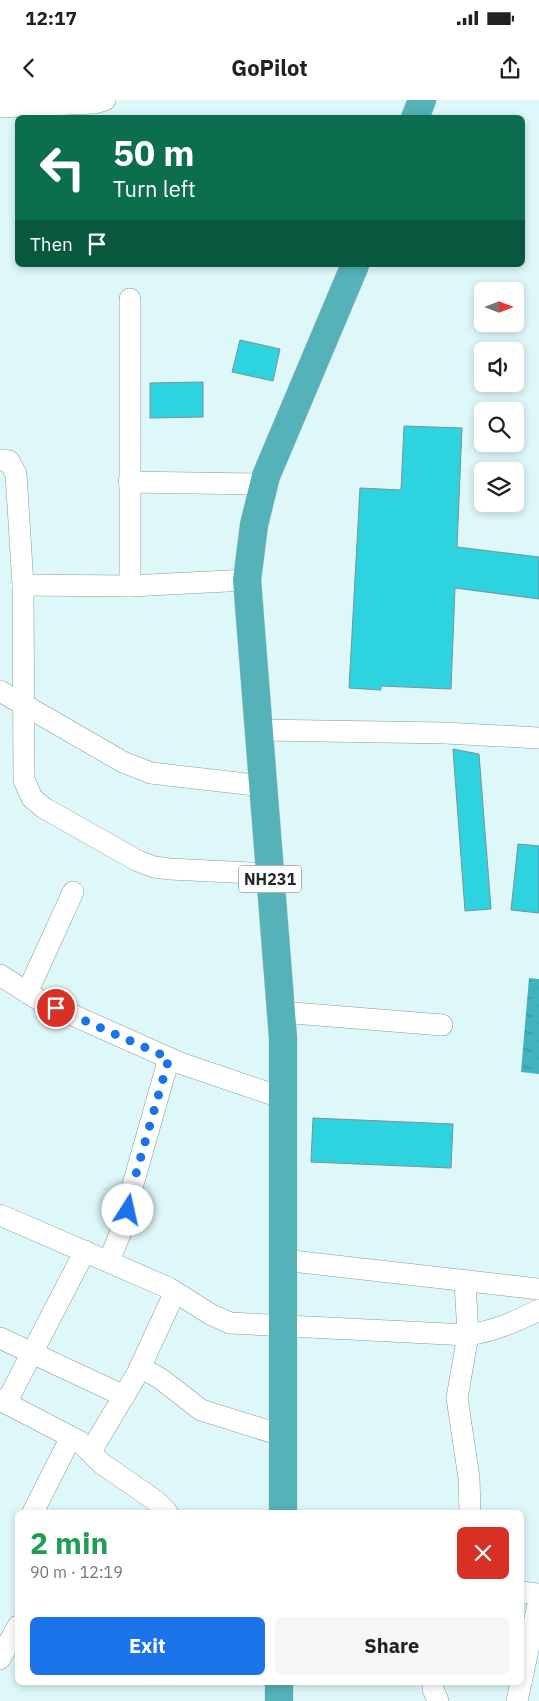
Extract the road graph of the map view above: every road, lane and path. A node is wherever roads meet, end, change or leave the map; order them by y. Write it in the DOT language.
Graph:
graph roads {
  1 [pos="104,100"];
  2 [pos="422,100"];
  3 [pos="0,107"];
  4 [pos="416,115"];
  5 [pos="354,267"];
  6 [pos="130,299"];
  7 [pos="0,460"];
  8 [pos="129,482"];
  9 [pos="264,484"];
  10 [pos="247,580"];
  11 [pos="22,585"];
  12 [pos="130,586"];
  13 [pos="0,691"];
  14 [pos="22,702"];
  15 [pos="259,730"];
  16 [pos="539,738"];
  17 [pos="263,786"];
  18 [pos="270,874"];
  19 [pos="73,892"];
  20 [pos="0,975"];
  21 [pos="27,993"];
  22 [pos="281,1012"];
  23 [pos="442,1025"];
  24 [pos="169,1058"];
  25 [pos="283,1098"];
  26 [pos="0,1215"];
  27 [pos="85,1251"];
  28 [pos="283,1260"];
  29 [pos="109,1261"];
  30 [pos="465,1281"];
  31 [pos="539,1289"];
  32 [pos="176,1292"];
  33 [pos="539,1310"];
  34 [pos="284,1326"];
  35 [pos="468,1335"];
  36 [pos="0,1338"];
  37 [pos="33,1352"];
  38 [pos="140,1367"];
  39 [pos="124,1396"];
  40 [pos="3,1402"];
  41 [pos="284,1436"];
  42 [pos="71,1437"];
  43 [pos="90,1451"];
  44 [pos="34,1510"];
  45 [pos="166,1510"];
  46 [pos="283,1510"];
  47 [pos="470,1510"];
  48 [pos="524,1592"];
  49 [pos="539,1594"];
  50 [pos="539,1600"];
  51 [pos="15,1632"];
  52 [pos="0,1659"];
  53 [pos="524,1668"];
  54 [pos="279,1685"];
  55 [pos="434,1685"];
  56 [pos="520,1685"];
  57 [pos="279,1701"];
  58 [pos="438,1701"];
  59 [pos="517,1701"];
  1 -- 3 [label="street"];
  2 -- 4 [label="highway"];
  5 -- 9 [label="highway, NH231"];
  6 -- 8 [label="street"];
  7 -- 11 [label="street"];
  8 -- 9 [label="street"];
  8 -- 12 [label="street"];
  9 -- 10 [label="highway, NH231"];
  10 -- 12 [label="street"];
  10 -- 15 [label="highway, NH231"];
  11 -- 12 [label="street"];
  11 -- 14 [label="street"];
  13 -- 14 [label="street"];
  14 -- 17 [label="street"];
  14 -- 18 [label="street"];
  15 -- 16 [label="street"];
  15 -- 17 [label="highway, NH231"];
  17 -- 18 [label="highway, NH231"];
  18 -- 22 [label="highway, NH231"];
  19 -- 21 [label="street"];
  20 -- 21 [label="street"];
  21 -- 24 [label="street"];
  22 -- 23 [label="street"];
  22 -- 25 [label="highway, NH231"];
  24 -- 25 [label="street"];
  24 -- 29 [label="street"];
  25 -- 28 [label="highway, NH231"];
  26 -- 27 [label="street"];
  27 -- 29 [label="street"];
  27 -- 37 [label="street"];
  28 -- 30 [label="street"];
  28 -- 34 [label="highway, NH231"];
  29 -- 32 [label="street"];
  30 -- 31 [label="street"];
  30 -- 35 [label="street"];
  32 -- 34 [label="street"];
  32 -- 38 [label="street"];
  33 -- 35 [label="street"];
  34 -- 35 [label="street"];
  34 -- 41 [label="highway, NH231"];
  35 -- 47 [label="street"];
  36 -- 37 [label="street"];
  37 -- 39 [label="street"];
  37 -- 40 [label="street"];
  38 -- 39 [label="street"];
  38 -- 41 [label="street"];
  39 -- 43 [label="street"];
  40 -- 42 [label="street"];
  41 -- 46 [label="highway, NH231"];
  42 -- 43 [label="street"];
  42 -- 44 [label="street"];
  43 -- 45 [label="street"];
  48 -- 49 [label="street"];
  50 -- 53 [label="street"];
  51 -- 52 [label="street"];
  54 -- 57 [label="highway"];
  55 -- 58 [label="street"];
  56 -- 59 [label="street"];
}
